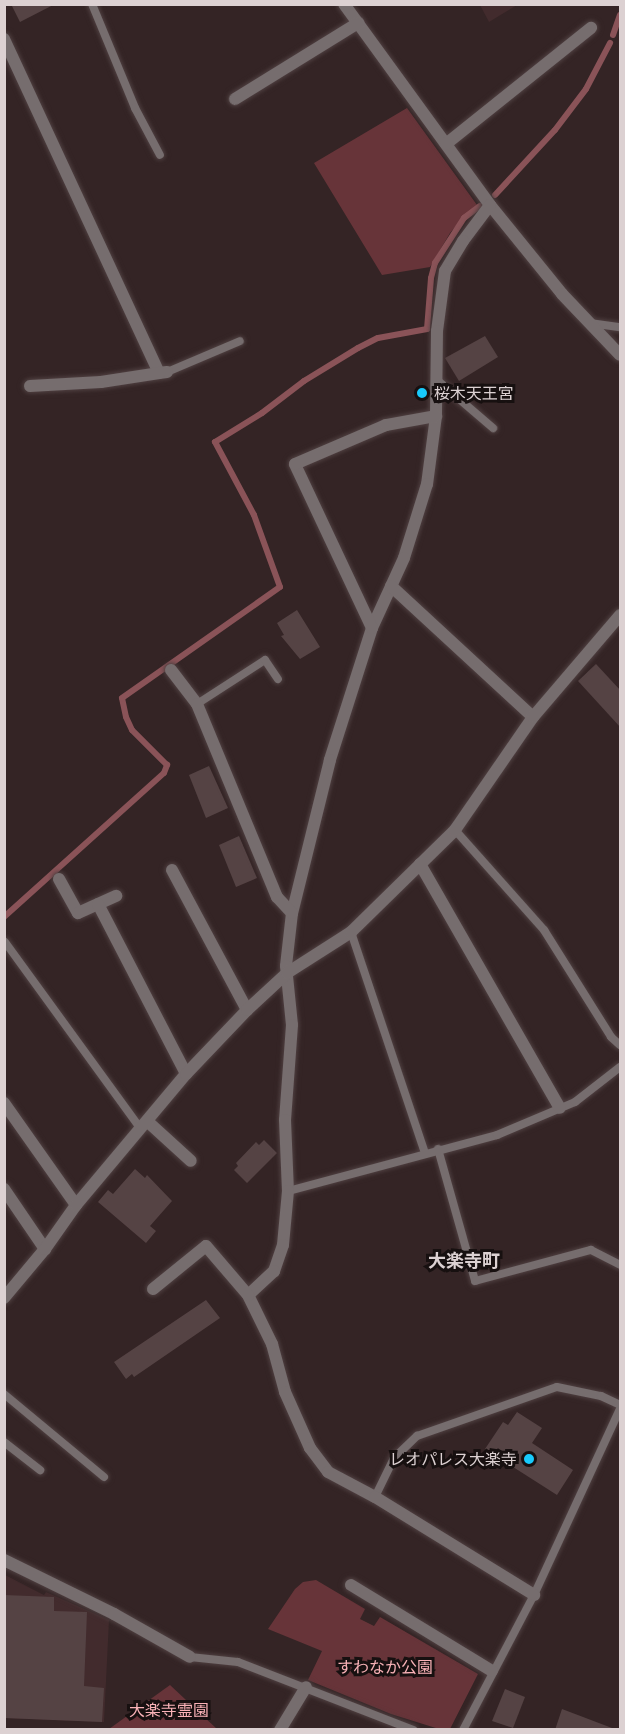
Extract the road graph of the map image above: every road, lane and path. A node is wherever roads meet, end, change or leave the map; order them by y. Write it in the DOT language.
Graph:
graph roads {
  1 [pos="92,4"];
  2 [pos="344,4"];
  3 [pos="358,23"];
  4 [pos="591,28"];
  5 [pos="4,39"];
  6 [pos="235,99"];
  7 [pos="446,144"];
  8 [pos="160,155"];
  9 [pos="490,205"];
  10 [pos="590,323"];
  11 [pos="621,327"];
  12 [pos="240,341"];
  13 [pos="621,355"];
  14 [pos="163,372"];
  15 [pos="437,380"];
  16 [pos="30,386"];
  17 [pos="436,417"];
  18 [pos="494,428"];
  19 [pos="391,586"];
  20 [pos="621,615"];
  21 [pos="372,628"];
  22 [pos="171,670"];
  23 [pos="278,679"];
  24 [pos="197,704"];
  25 [pos="533,717"];
  26 [pos="455,830"];
  27 [pos="420,864"];
  28 [pos="172,870"];
  29 [pos="59,879"];
  30 [pos="116,896"];
  31 [pos="98,904"];
  32 [pos="292,914"];
  33 [pos="351,932"];
  34 [pos="5,942"];
  35 [pos="287,973"];
  36 [pos="247,1010"];
  37 [pos="621,1045"];
  38 [pos="621,1067"];
  39 [pos="186,1074"];
  40 [pos="4,1103"];
  41 [pos="560,1108"];
  42 [pos="143,1125"];
  43 [pos="438,1149"];
  44 [pos="424,1153"];
  45 [pos="191,1161"];
  46 [pos="4,1189"];
  47 [pos="288,1191"];
  48 [pos="76,1204"];
  49 [pos="45,1250"];
  50 [pos="621,1265"];
  51 [pos="153,1289"];
  52 [pos="248,1295"];
  53 [pos="4,1298"];
  54 [pos="4,1394"];
  55 [pos="621,1407"];
  56 [pos="4,1442"];
  57 [pos="40,1470"];
  58 [pos="104,1477"];
  59 [pos="375,1497"];
  60 [pos="4,1560"];
  61 [pos="351,1585"];
  62 [pos="534,1595"];
  63 [pos="190,1657"];
  64 [pos="492,1671"];
  65 [pos="306,1687"];
  66 [pos="280,1730"];
  67 [pos="413,1730"];
  68 [pos="463,1730"];
  1 -- 8 [label="lane"];
  2 -- 3 [label="street"];
  3 -- 6 [label="street"];
  3 -- 7 [label="street"];
  4 -- 7 [label="street"];
  5 -- 14 [label="street"];
  7 -- 9 [label="street"];
  9 -- 10 [label="street"];
  9 -- 15 [label="street"];
  10 -- 11 [label="lane"];
  10 -- 13 [label="street"];
  12 -- 14 [label="lane"];
  14 -- 16 [label="street"];
  15 -- 17 [label="street"];
  15 -- 18 [label="lane"];
  17 -- 19 [label="street"];
  17 -- 21 [label="street"];
  19 -- 21 [label="street"];
  19 -- 25 [label="street"];
  20 -- 25 [label="street"];
  21 -- 32 [label="street"];
  22 -- 24 [label="street"];
  23 -- 24 [label="lane"];
  24 -- 32 [label="street"];
  25 -- 26 [label="street"];
  26 -- 27 [label="street"];
  26 -- 37 [label="lane"];
  27 -- 33 [label="street"];
  27 -- 41 [label="street"];
  28 -- 36 [label="street"];
  29 -- 31 [label="street"];
  30 -- 31 [label="street"];
  31 -- 39 [label="street"];
  32 -- 35 [label="street"];
  33 -- 35 [label="street"];
  33 -- 44 [label="lane"];
  34 -- 42 [label="lane"];
  35 -- 36 [label="street"];
  35 -- 47 [label="street"];
  36 -- 39 [label="street"];
  38 -- 41 [label="lane"];
  39 -- 42 [label="street"];
  40 -- 48 [label="street"];
  41 -- 43 [label="lane"];
  42 -- 45 [label="street"];
  42 -- 48 [label="street"];
  43 -- 44 [label="lane"];
  43 -- 50 [label="lane"];
  44 -- 47 [label="lane"];
  46 -- 49 [label="street"];
  47 -- 52 [label="street"];
  48 -- 49 [label="street"];
  49 -- 53 [label="street"];
  51 -- 52 [label="street"];
  52 -- 59 [label="street"];
  54 -- 58 [label="lane"];
  55 -- 59 [label="lane"];
  55 -- 62 [label="lane"];
  56 -- 57 [label="lane"];
  59 -- 62 [label="street"];
  60 -- 63 [label="street"];
  61 -- 64 [label="street"];
  62 -- 64 [label="lane"];
  63 -- 65 [label="lane"];
  64 -- 68 [label="lane"];
  65 -- 66 [label="street"];
  65 -- 67 [label="lane"];
}
